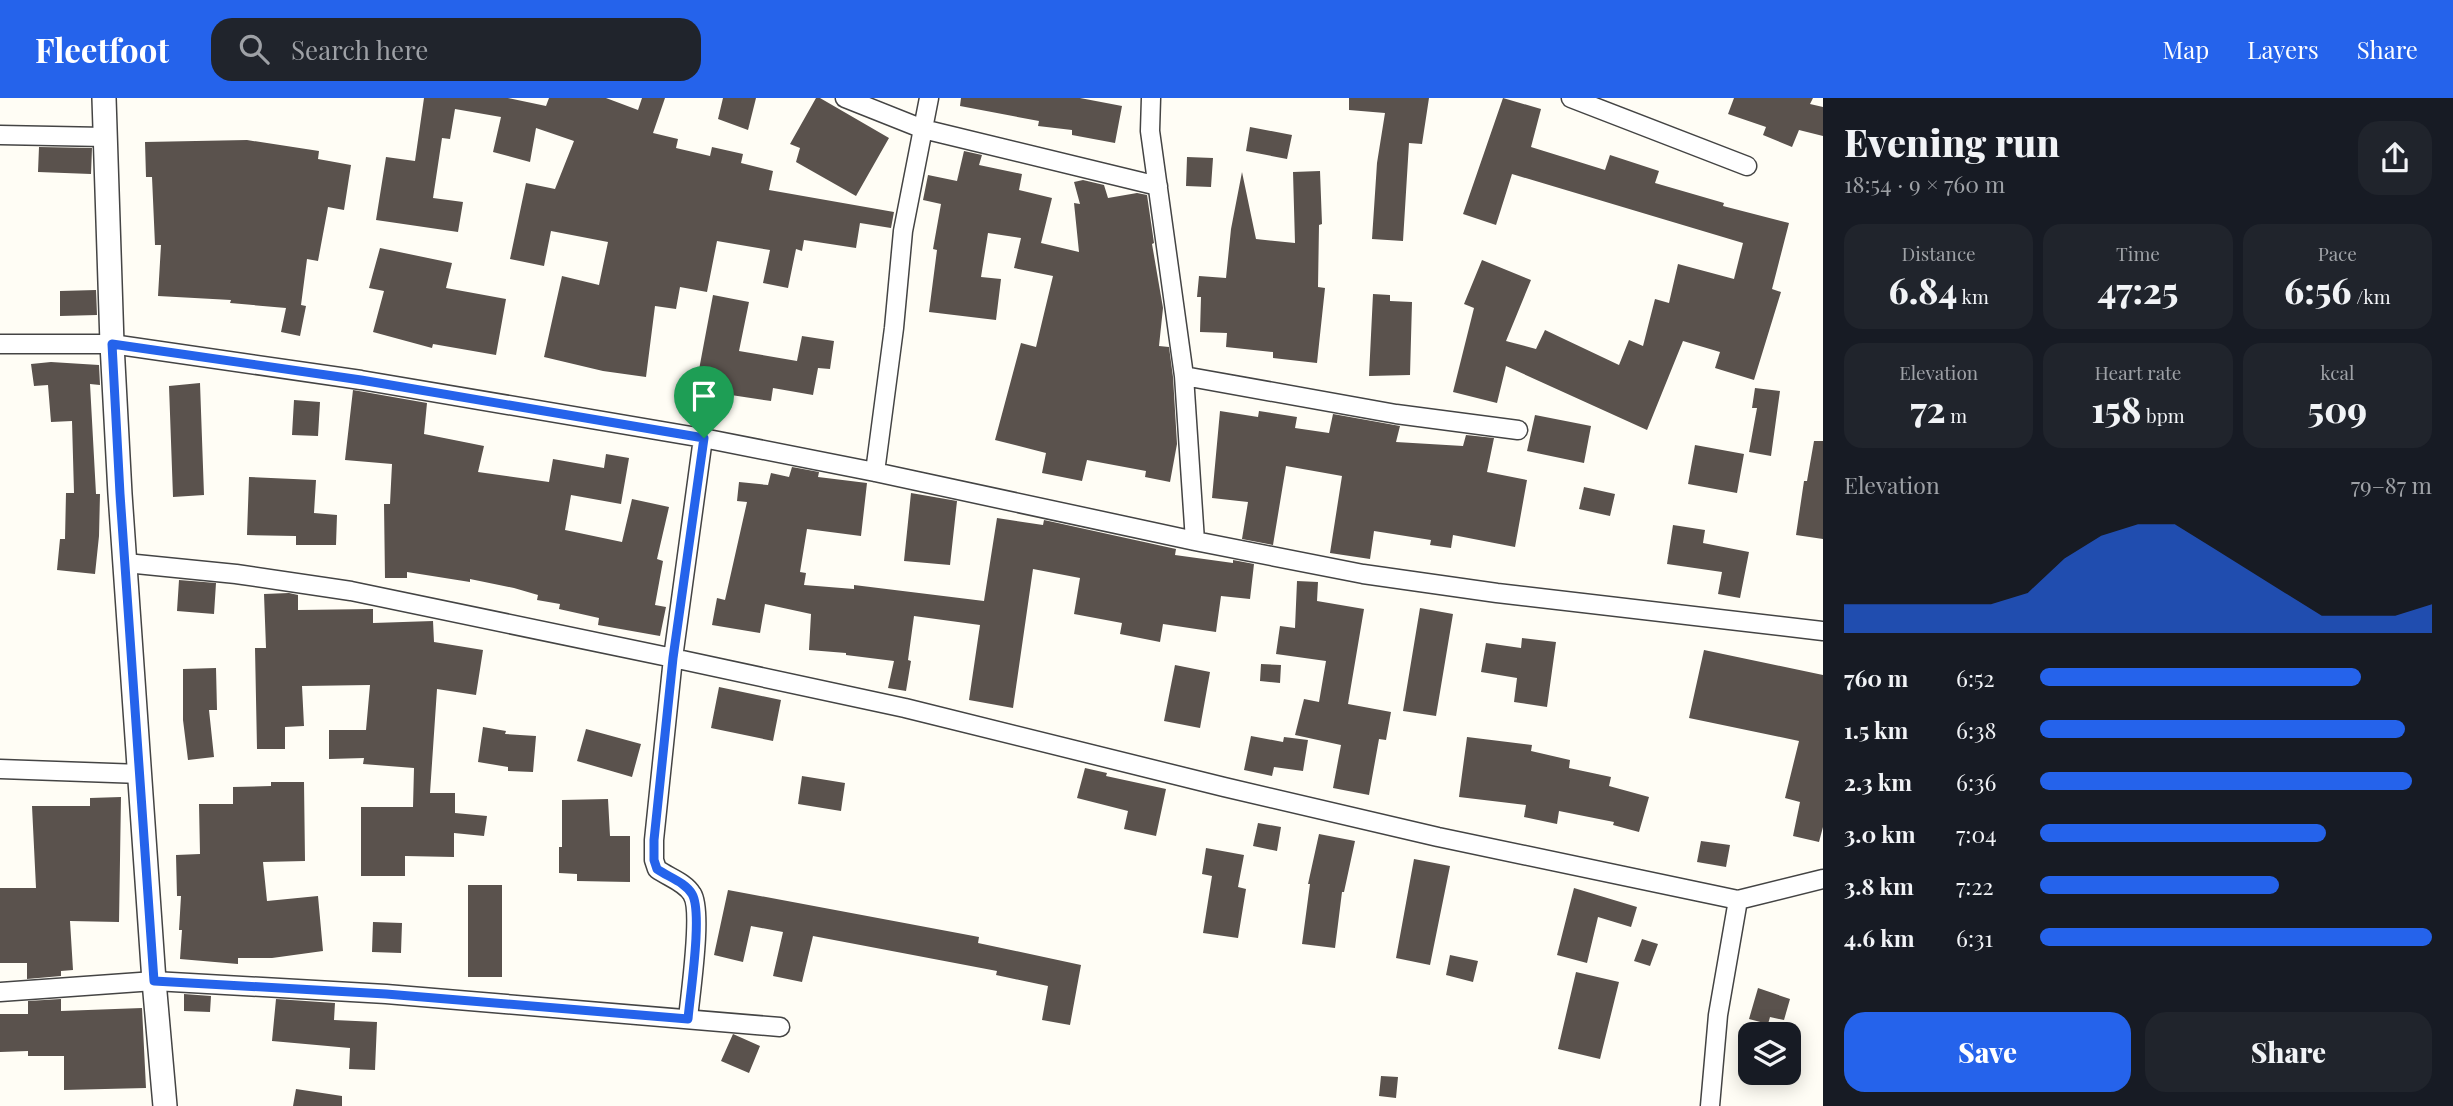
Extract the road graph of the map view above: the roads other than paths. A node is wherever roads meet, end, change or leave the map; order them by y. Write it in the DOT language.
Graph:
graph roads {
  1 [pos="104,98"];
  2 [pos="845,98"];
  3 [pos="929,98"];
  4 [pos="1151,98"];
  5 [pos="1571,98"];
  6 [pos="923,129"];
  7 [pos="0,135"];
  8 [pos="105,137"];
  9 [pos="1747,166"];
  10 [pos="1158,186"];
  11 [pos="0,344"];
  12 [pos="112,344"];
  13 [pos="1184,376"];
  14 [pos="1518,430"];
  15 [pos="704,438"];
  16 [pos="875,472"];
  17 [pos="1195,541"];
  18 [pos="126,563"];
  19 [pos="1823,631"];
  20 [pos="673,658"];
  21 [pos="0,769"];
  22 [pos="141,774"];
  23 [pos="1823,878"];
  24 [pos="1738,900"];
  25 [pos="154,981"];
  26 [pos="0,992"];
  27 [pos="688,1019"];
  28 [pos="780,1027"];
  29 [pos="165,1106"];
  30 [pos="1710,1106"];
  1 -- 8 [label="street"];
  2 -- 6 [label="street"];
  3 -- 6 [label="street"];
  4 -- 10 [label="street"];
  5 -- 9 [label="street"];
  6 -- 10 [label="street"];
  6 -- 16 [label="street"];
  7 -- 8 [label="street"];
  8 -- 12 [label="street"];
  10 -- 13 [label="street"];
  11 -- 12 [label="street"];
  12 -- 15 [label="street"];
  12 -- 18 [label="street"];
  13 -- 14 [label="street"];
  13 -- 17 [label="street"];
  15 -- 16 [label="street"];
  15 -- 20 [label="street"];
  16 -- 17 [label="street"];
  17 -- 19 [label="street"];
  18 -- 20 [label="street"];
  18 -- 22 [label="street"];
  20 -- 24 [label="street"];
  20 -- 27 [label="street"];
  21 -- 22 [label="street"];
  22 -- 25 [label="street"];
  23 -- 24 [label="street"];
  24 -- 30 [label="street"];
  25 -- 26 [label="street"];
  25 -- 27 [label="street"];
  25 -- 29 [label="street"];
  27 -- 28 [label="street"];
}
